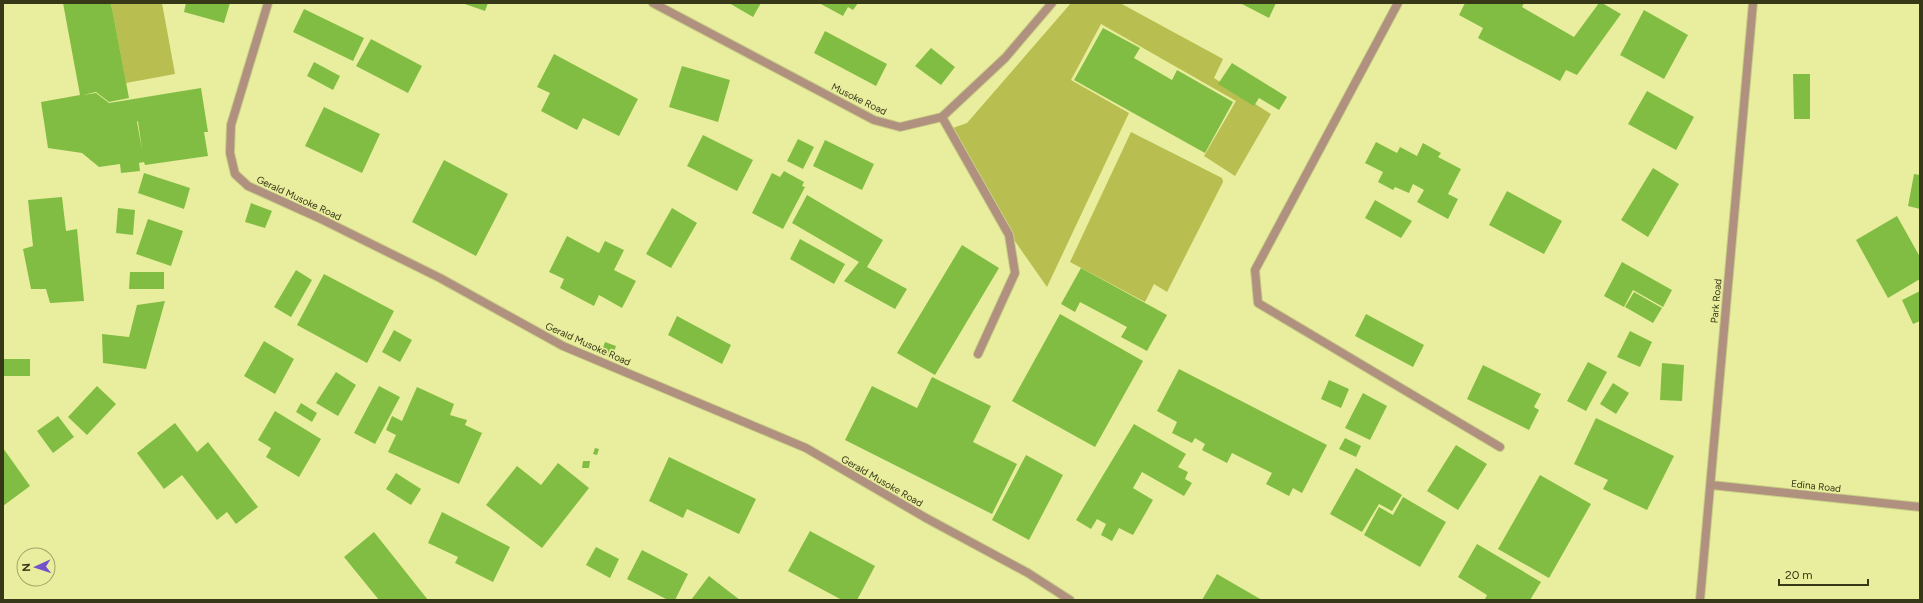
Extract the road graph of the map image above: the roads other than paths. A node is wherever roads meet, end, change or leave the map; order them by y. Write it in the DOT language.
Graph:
graph roads {
  1 [pos="268,3"];
  2 [pos="653,3"];
  3 [pos="1052,3"];
  4 [pos="1398,3"];
  5 [pos="1753,3"];
  6 [pos="942,117"];
  7 [pos="978,354"];
  8 [pos="1500,448"];
  9 [pos="1711,485"];
  10 [pos="1920,507"];
  11 [pos="1070,600"];
  12 [pos="1700,600"];
  1 -- 11 [label="street, Gerald Musoke Road"];
  2 -- 6 [label="street, Musoke Road"];
  3 -- 6 [label="street, Musoke Road"];
  4 -- 8 [label="street"];
  5 -- 9 [label="street, Park Road"];
  6 -- 7 [label="street"];
  9 -- 10 [label="street, Edina Road"];
  9 -- 12 [label="street, Park Road"];
}
